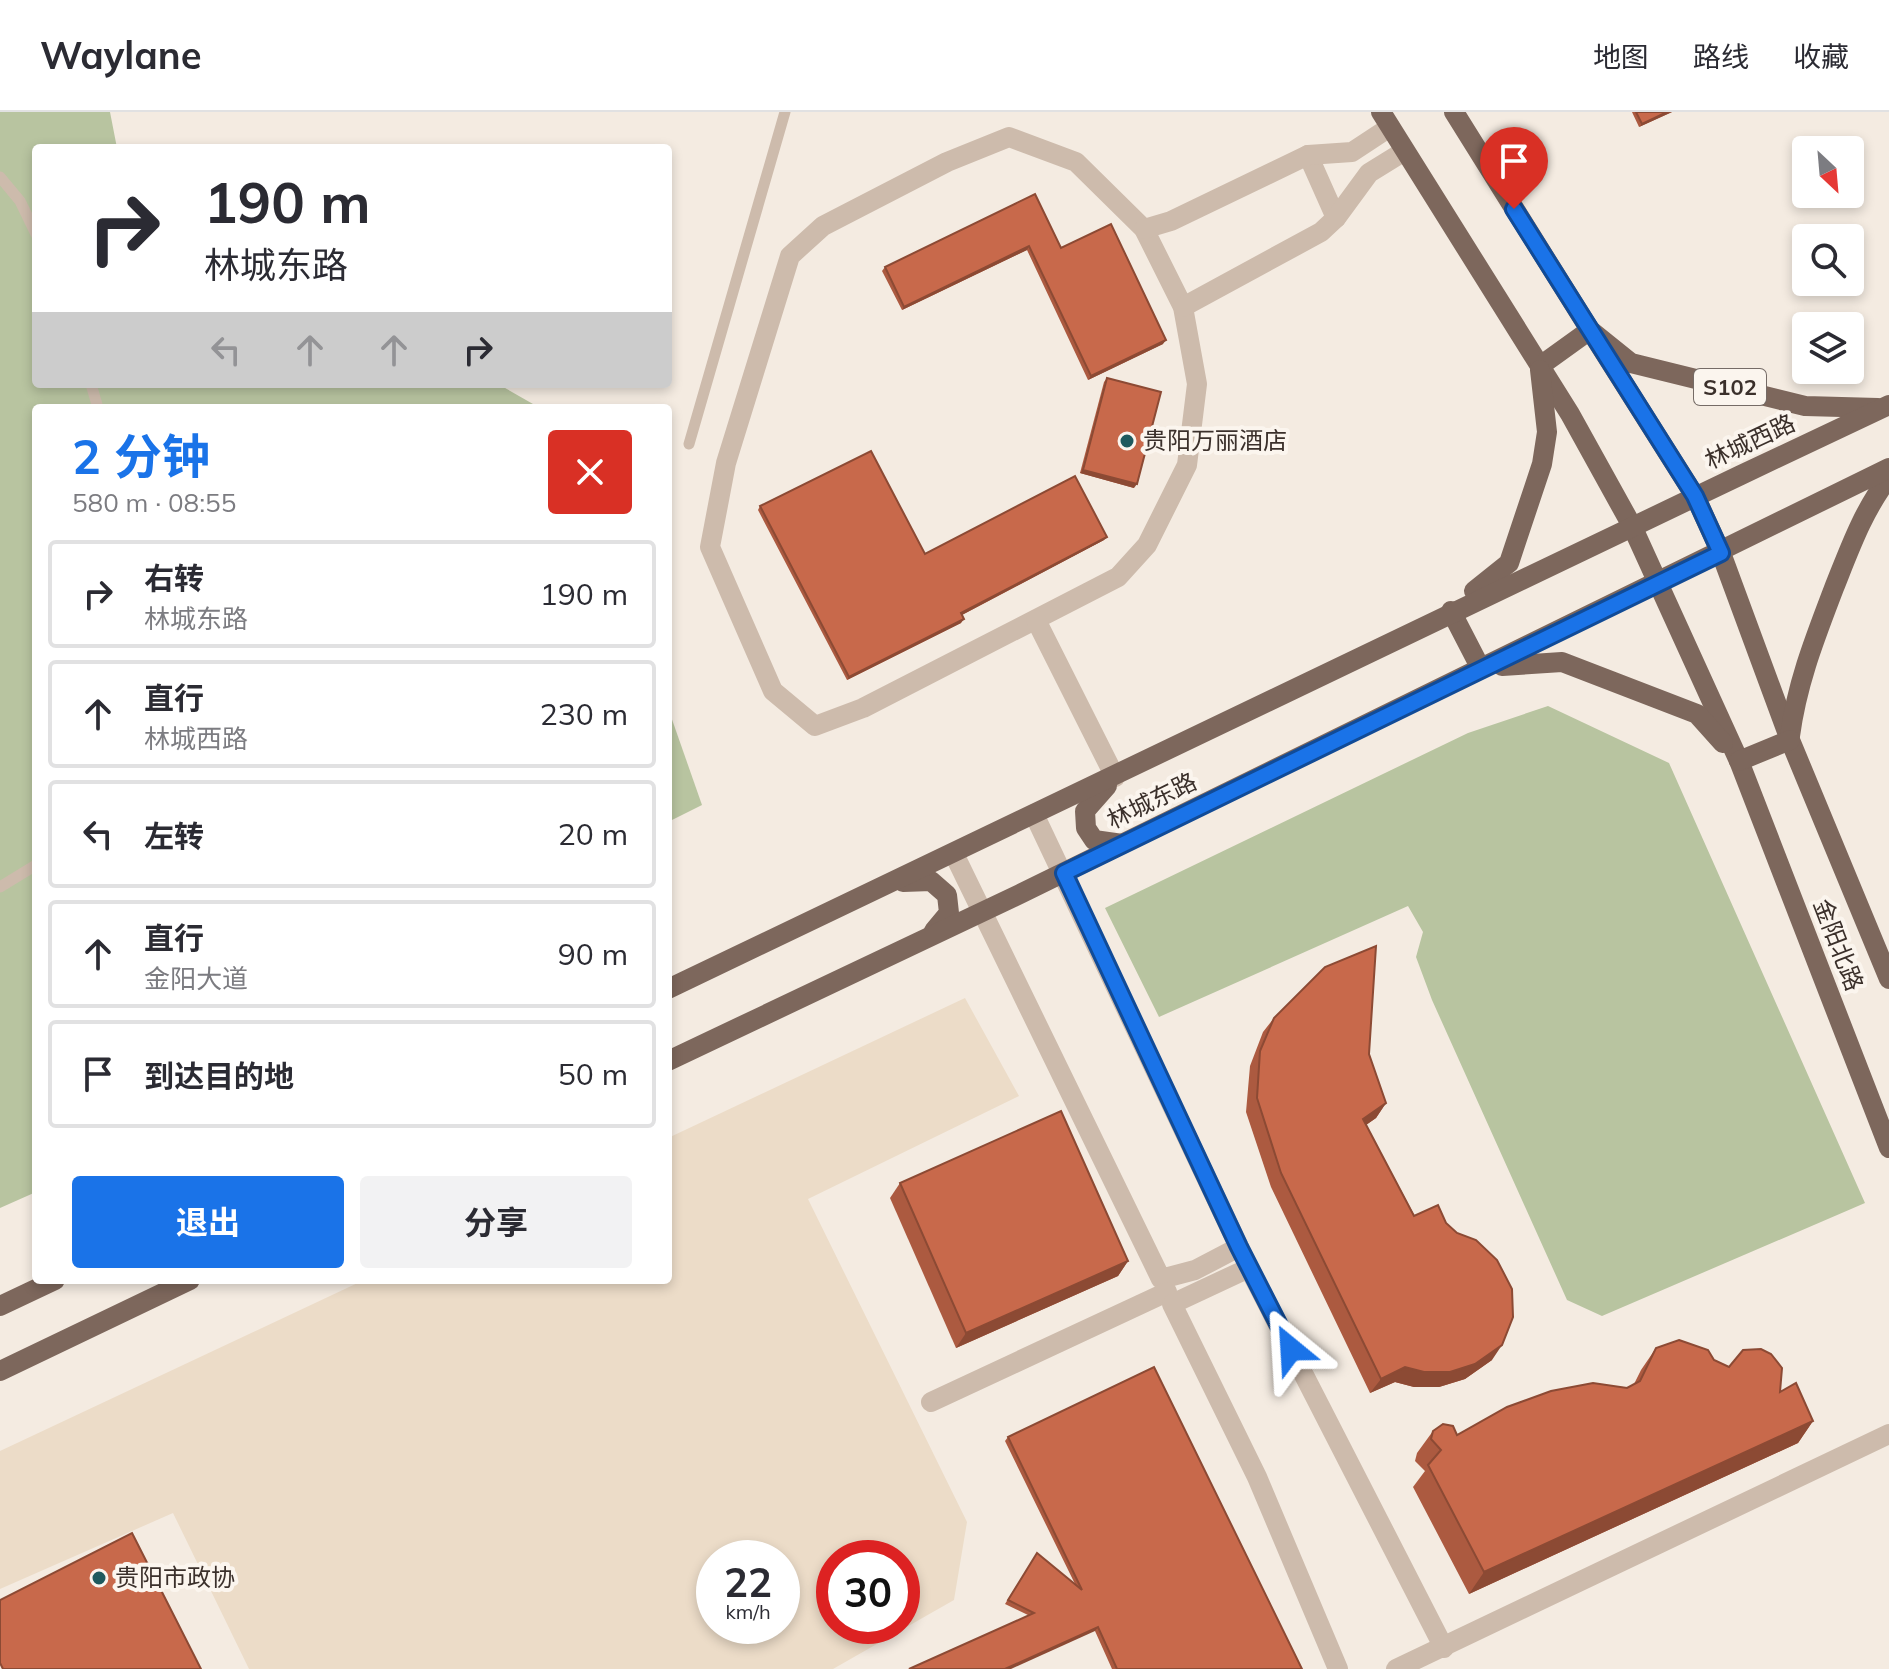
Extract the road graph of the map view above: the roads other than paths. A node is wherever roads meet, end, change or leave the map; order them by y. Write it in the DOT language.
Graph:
graph roads {
  1 [pos="785,112"];
  2 [pos="1454,112"];
  3 [pos="1385,119"];
  4 [pos="1403,152"];
  5 [pos="1308,155"];
  6 [pos="0,177"];
  7 [pos="1336,218"];
  8 [pos="32,226"];
  9 [pos="1144,229"];
  10 [pos="1183,307"];
  11 [pos="1590,330"];
  12 [pos="1540,366"];
  13 [pos="1887,413"];
  14 [pos="689,444"];
  15 [pos="1889,468"];
  16 [pos="1889,477"];
  17 [pos="1695,496"];
  18 [pos="1632,526"];
  19 [pos="1721,553"];
  20 [pos="1657,583"];
  21 [pos="1451,611"];
  22 [pos="1036,620"];
  23 [pos="1481,669"];
  24 [pos="1790,740"];
  25 [pos="1739,761"];
  26 [pos="1115,777"];
  27 [pos="1034,814"];
  28 [pos="1122,844"];
  29 [pos="954,854"];
  30 [pos="32,867"];
  31 [pos="1064,873"];
  32 [pos="890,883"];
  33 [pos="0,887"];
  34 [pos="981,913"];
  35 [pos="926,939"];
  36 [pos="1889,979"];
  37 [pos="672,987"];
  38 [pos="672,1059"];
  39 [pos="1889,1148"];
  40 [pos="1239,1247"];
  41 [pos="1249,1268"];
  42 [pos="47,1284"];
  43 [pos="182,1284"];
  44 [pos="1167,1291"];
  45 [pos="0,1306"];
  46 [pos="0,1371"];
  47 [pos="931,1402"];
  48 [pos="1889,1434"];
  49 [pos="1444,1648"];
  50 [pos="1338,1669"];
  51 [pos="1396,1669"];
  1 -- 14 [label="lane"];
  2 -- 11 [label="main road, S102"];
  3 -- 4 [label="main road, 金阳北路"];
  3 -- 5 [label="street"];
  4 -- 7 [label="street"];
  4 -- 12 [label="main road, 金阳北路"];
  5 -- 7 [label="street"];
  5 -- 9 [label="street"];
  6 -- 8 [label="lane"];
  7 -- 10 [label="street"];
  9 -- 10 [label="street"];
  9 -- 22 [label="street"];
  10 -- 22 [label="street"];
  11 -- 12 [label="main road"];
  11 -- 13 [label="main road, S102"];
  11 -- 17 [label="main road, 金阳北路"];
  12 -- 18 [label="main road, 金阳北路"];
  12 -- 21 [label="main road"];
  13 -- 17 [label="main road, 林城西路"];
  15 -- 19 [label="main road"];
  16 -- 24 [label="main road"];
  17 -- 18 [label="main road, 林城西路"];
  17 -- 19 [label="main road, 金阳北路"];
  18 -- 20 [label="main road, 金阳北路"];
  18 -- 21 [label="main road, 林城东路"];
  19 -- 20 [label="main road"];
  19 -- 24 [label="main road, 金阳北路"];
  20 -- 23 [label="main road, 林城东路"];
  20 -- 25 [label="main road, 金阳北路"];
  21 -- 23 [label="main road"];
  21 -- 26 [label="main road, 林城东路"];
  22 -- 26 [label="street"];
  23 -- 25 [label="main road"];
  23 -- 28 [label="main road, 林城东路"];
  24 -- 25 [label="main road"];
  24 -- 36 [label="main road, 金阳北路"];
  25 -- 39 [label="main road, 金阳北路"];
  26 -- 27 [label="main road, 林城东路"];
  26 -- 28 [label="main road"];
  27 -- 29 [label="main road, 林城东路"];
  27 -- 31 [label="street"];
  28 -- 31 [label="main road, 林城东路"];
  29 -- 32 [label="main road, 林城东路"];
  29 -- 34 [label="street"];
  30 -- 33 [label="lane"];
  31 -- 34 [label="main road, 林城东路"];
  31 -- 40 [label="street"];
  32 -- 35 [label="main road"];
  32 -- 37 [label="main road, 林城东路"];
  34 -- 35 [label="main road, 林城东路"];
  34 -- 44 [label="street"];
  35 -- 38 [label="main road, 林城东路"];
  40 -- 41 [label="street"];
  40 -- 44 [label="street"];
  41 -- 44 [label="street"];
  41 -- 49 [label="street"];
  42 -- 45 [label="main road"];
  43 -- 46 [label="main road"];
  44 -- 47 [label="street"];
  44 -- 50 [label="street"];
  48 -- 49 [label="street"];
  49 -- 51 [label="street"];
}
